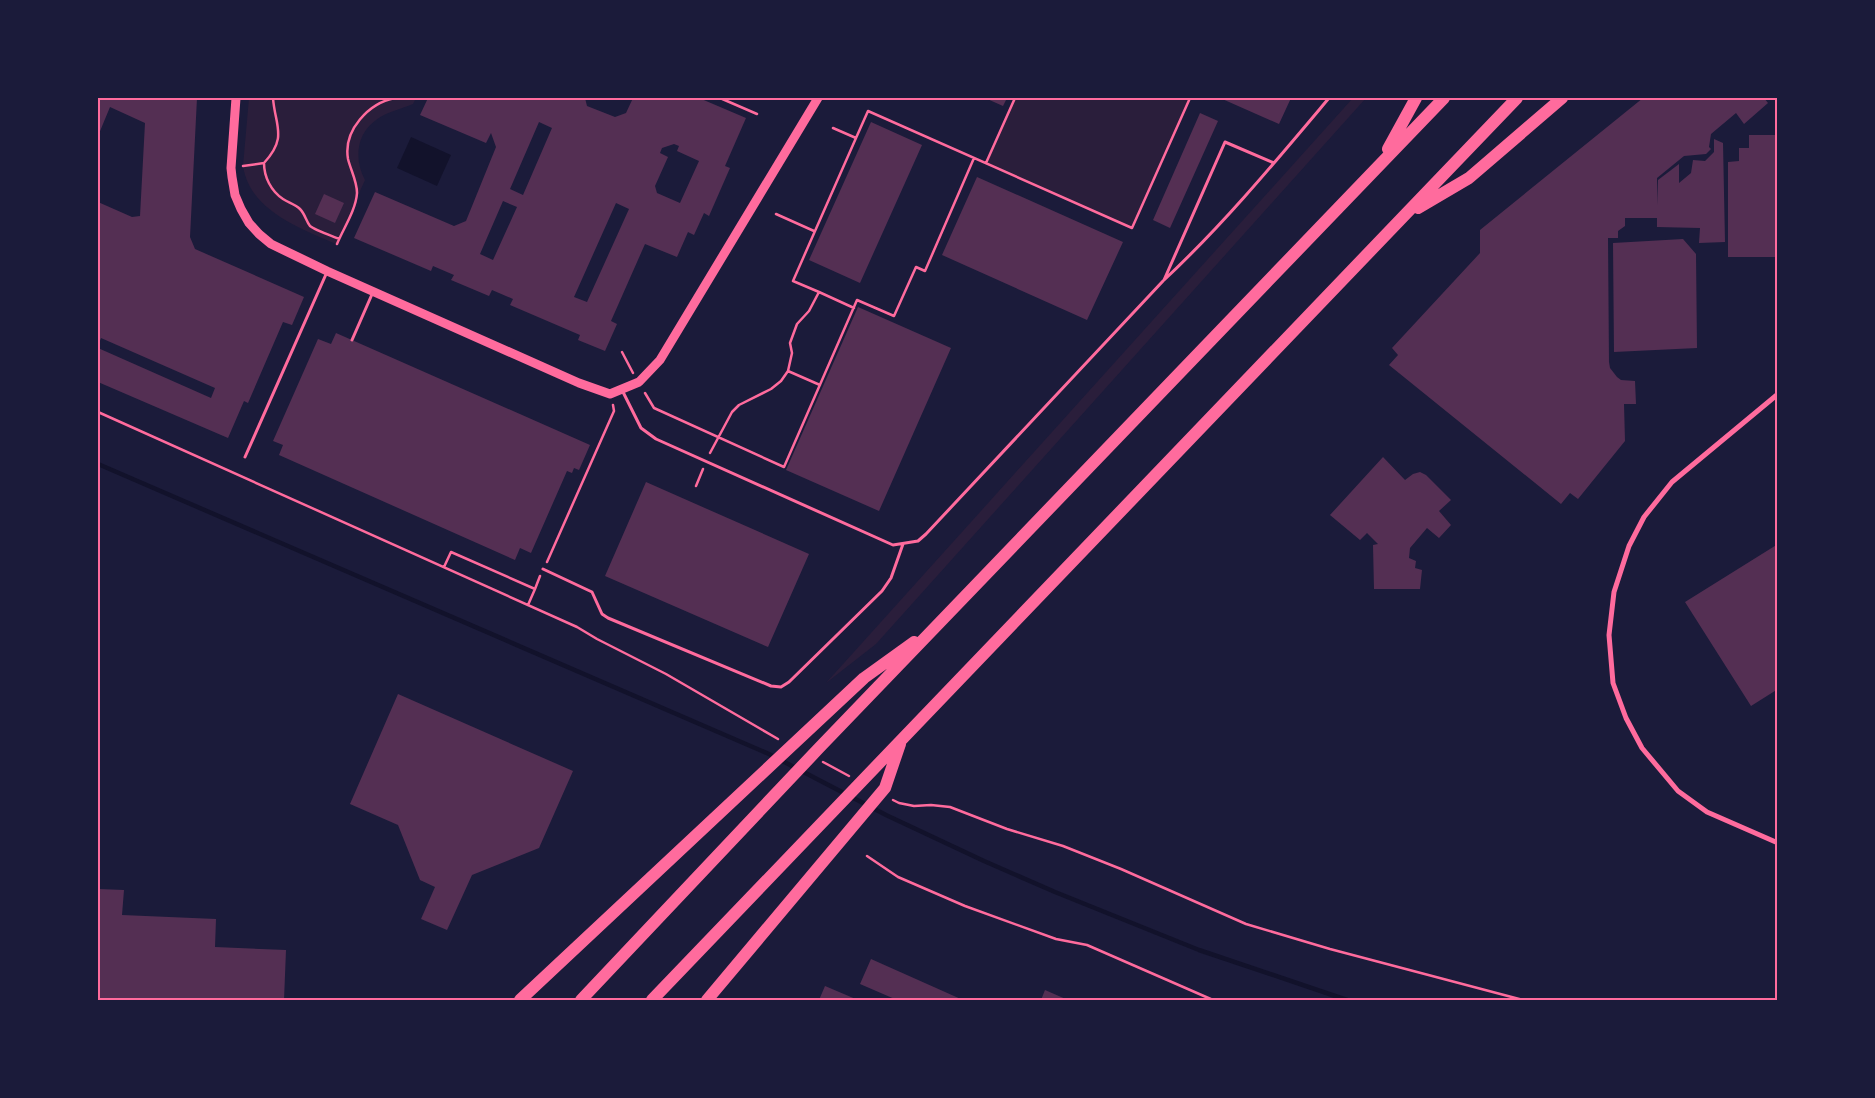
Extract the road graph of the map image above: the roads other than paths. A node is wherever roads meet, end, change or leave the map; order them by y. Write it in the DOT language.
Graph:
graph roads {
  1 [pos="236,98"];
  2 [pos="818,98"];
  3 [pos="1329,98"];
  4 [pos="1416,98"];
  5 [pos="1444,98"];
  6 [pos="1517,98"];
  7 [pos="1562,98"];
  8 [pos="1274,163"];
  9 [pos="1380,164"];
  10 [pos="1404,216"];
  11 [pos="327,271"];
  12 [pos="1163,281"];
  13 [pos="374,292"];
  14 [pos="352,340"];
  15 [pos="621,390"];
  16 [pos="1778,394"];
  17 [pos="244,457"];
  18 [pos="903,544"];
  19 [pos="543,569"];
  20 [pos="940,623"];
  21 [pos="900,742"];
  22 [pos="1778,843"];
  23 [pos="520,1000"];
  24 [pos="581,1000"];
  25 [pos="652,1000"];
  26 [pos="708,1000"];
  1 -- 11 [label="street"];
  2 -- 15 [label="street"];
  3 -- 8 [label="lane"];
  4 -- 9 [label="highway"];
  5 -- 9 [label="highway"];
  6 -- 10 [label="highway"];
  7 -- 10 [label="highway"];
  8 -- 12 [label="lane"];
  8 -- 12 [label="lane"];
  9 -- 20 [label="highway"];
  10 -- 21 [label="highway"];
  11 -- 13 [label="street"];
  11 -- 17 [label="lane"];
  12 -- 18 [label="lane"];
  13 -- 14 [label="lane"];
  13 -- 15 [label="street"];
  15 -- 18 [label="lane"];
  16 -- 22 [label="street"];
  18 -- 19 [label="lane"];
  20 -- 23 [label="highway"];
  20 -- 24 [label="highway"];
  21 -- 25 [label="highway"];
  21 -- 26 [label="highway"];
}
